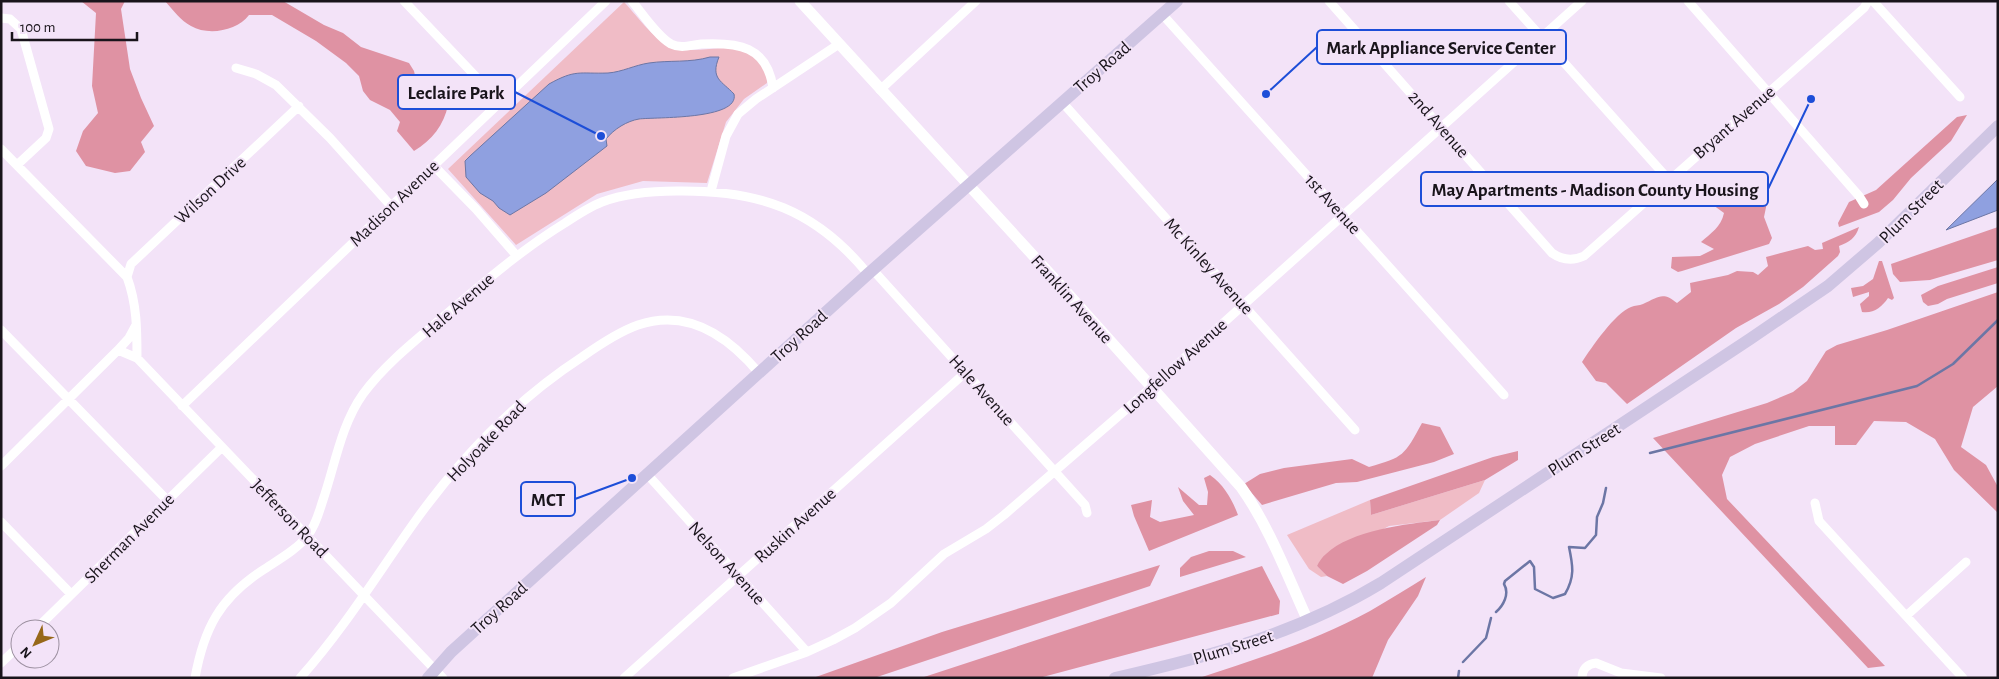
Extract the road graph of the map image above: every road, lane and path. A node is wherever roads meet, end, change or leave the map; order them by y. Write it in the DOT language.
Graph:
graph roads {
  1 [pos="404,1"];
  2 [pos="606,1"];
  3 [pos="632,1"];
  4 [pos="800,1"];
  5 [pos="976,1"];
  6 [pos="1177,1"];
  7 [pos="1329,1"];
  8 [pos="1509,1"];
  9 [pos="1582,1"];
  10 [pos="1688,1"];
  11 [pos="1868,1"];
  12 [pos="1873,1"];
  13 [pos="1162,14"];
  14 [pos="1,18"];
  15 [pos="1542,38"];
  16 [pos="839,44"];
  17 [pos="236,68"];
  18 [pos="773,88"];
  19 [pos="880,90"];
  20 [pos="1768,92"];
  21 [pos="1960,96"];
  22 [pos="500,102"];
  23 [pos="1062,102"];
  24 [pos="299,106"];
  25 [pos="1998,126"];
  26 [pos="1442,127"];
  27 [pos="1,148"];
  28 [pos="17,165"];
  29 [pos="434,166"];
  30 [pos="1668,180"];
  31 [pos="968,186"];
  32 [pos="711,192"];
  33 [pos="1864,204"];
  34 [pos="391,206"];
  35 [pos="1342,215"];
  36 [pos="516,256"];
  37 [pos="1574,260"];
  38 [pos="871,272"];
  39 [pos="127,277"];
  40 [pos="1243,304"];
  41 [pos="137,323"];
  42 [pos="1,330"];
  43 [pos="118,350"];
  44 [pos="137,358"];
  45 [pos="966,372"];
  46 [pos="759,373"];
  47 [pos="1152,387"];
  48 [pos="1504,395"];
  49 [pos="69,399"];
  50 [pos="182,406"];
  51 [pos="1355,430"];
  52 [pos="222,447"];
  53 [pos="1,466"];
  54 [pos="1055,472"];
  55 [pos="647,474"];
  56 [pos="167,500"];
  57 [pos="1815,503"];
  58 [pos="1087,513"];
  59 [pos="1,522"];
  60 [pos="308,536"];
  61 [pos="1966,562"];
  62 [pos="738,576"];
  63 [pos="72,594"];
  64 [pos="364,596"];
  65 [pos="1906,616"];
  66 [pos="46,619"];
  67 [pos="1308,621"];
  68 [pos="807,652"];
  69 [pos="435,675"];
  70 [pos="1619,676"];
  71 [pos="195,678"];
  72 [pos="300,678"];
  73 [pos="624,678"];
  74 [pos="733,678"];
  75 [pos="1115,678"];
  76 [pos="1582,678"];
  77 [pos="1661,678"];
  78 [pos="1963,678"];
  1 -- 22 [label="street"];
  2 -- 22 [label="street, Madison Avenue"];
  3 -- 18 [label="street"];
  4 -- 16 [label="street, Franklin Avenue"];
  5 -- 19 [label="street"];
  6 -- 13 [label="main road, Troy Road"];
  7 -- 26 [label="street, 2nd Avenue"];
  8 -- 15 [label="street"];
  9 -- 15 [label="street, Longfellow Avenue"];
  10 -- 20 [label="street"];
  11 -- 20 [label="street, Bryant Avenue"];
  12 -- 21 [label="street"];
  13 -- 23 [label="main road, Troy Road"];
  13 -- 35 [label="street, 1st Avenue"];
  14 -- 28 [label="street"];
  15 -- 26 [label="street, Longfellow Avenue"];
  15 -- 30 [label="street"];
  16 -- 18 [label="street"];
  16 -- 19 [label="street, Franklin Avenue"];
  17 -- 24 [label="street"];
  18 -- 32 [label="street"];
  19 -- 31 [label="street, Franklin Avenue"];
  20 -- 30 [label="street, Bryant Avenue"];
  20 -- 33 [label="street"];
  22 -- 29 [label="street, Madison Avenue"];
  23 -- 31 [label="main road, Troy Road"];
  23 -- 40 [label="street, Mc Kinley Avenue"];
  24 -- 34 [label="street"];
  24 -- 39 [label="street, Wilson Drive"];
  25 -- 67 [label="main road, Plum Street"];
  26 -- 35 [label="street, Longfellow Avenue"];
  26 -- 37 [label="street, 2nd Avenue"];
  27 -- 28 [label="street"];
  28 -- 39 [label="street"];
  29 -- 34 [label="street, Madison Avenue"];
  29 -- 36 [label="street"];
  30 -- 37 [label="street, Bryant Avenue"];
  31 -- 38 [label="main road, Troy Road"];
  31 -- 47 [label="street, Franklin Avenue"];
  32 -- 36 [label="street, Hale Avenue"];
  32 -- 38 [label="street, Hale Avenue"];
  34 -- 50 [label="street, Madison Avenue"];
  35 -- 40 [label="street, Longfellow Avenue"];
  35 -- 48 [label="street, 1st Avenue"];
  36 -- 60 [label="street, Hale Avenue"];
  38 -- 45 [label="street, Hale Avenue"];
  38 -- 46 [label="main road, Troy Road"];
  39 -- 41 [label="street"];
  40 -- 47 [label="street, Longfellow Avenue"];
  40 -- 51 [label="street, Mc Kinley Avenue"];
  41 -- 43 [label="street"];
  41 -- 44 [label="street"];
  42 -- 49 [label="street"];
  43 -- 44 [label="street, Jefferson Road"];
  43 -- 49 [label="street"];
  44 -- 50 [label="street, Jefferson Road"];
  45 -- 54 [label="street, Hale Avenue"];
  45 -- 62 [label="street, Ruskin Avenue"];
  46 -- 55 [label="main road, Troy Road"];
  46 -- 64 [label="street, Holyoake Road"];
  47 -- 54 [label="street, Longfellow Avenue"];
  47 -- 67 [label="street, Franklin Avenue"];
  49 -- 53 [label="street"];
  49 -- 56 [label="street"];
  50 -- 52 [label="street, Jefferson Road"];
  52 -- 56 [label="street, Sherman Avenue"];
  52 -- 60 [label="street, Jefferson Road"];
  54 -- 58 [label="street, Hale Avenue"];
  54 -- 68 [label="street, Longfellow Avenue"];
  55 -- 62 [label="street, Nelson Avenue"];
  55 -- 69 [label="main road, Troy Road"];
  56 -- 63 [label="street, Sherman Avenue"];
  57 -- 65 [label="street"];
  59 -- 63 [label="street"];
  60 -- 64 [label="street, Jefferson Road"];
  60 -- 71 [label="street, Hale Avenue"];
  61 -- 65 [label="street"];
  62 -- 68 [label="street, Nelson Avenue"];
  62 -- 73 [label="street, Ruskin Avenue"];
  63 -- 66 [label="street, Sherman Avenue"];
  64 -- 69 [label="street, Jefferson Road"];
  64 -- 72 [label="street, Holyoake Road"];
  65 -- 78 [label="street"];
  67 -- 75 [label="main road, Plum Street"];
  68 -- 74 [label="street, Longfellow Avenue"];
  70 -- 76 [label="street"];
  70 -- 77 [label="street"];
}
